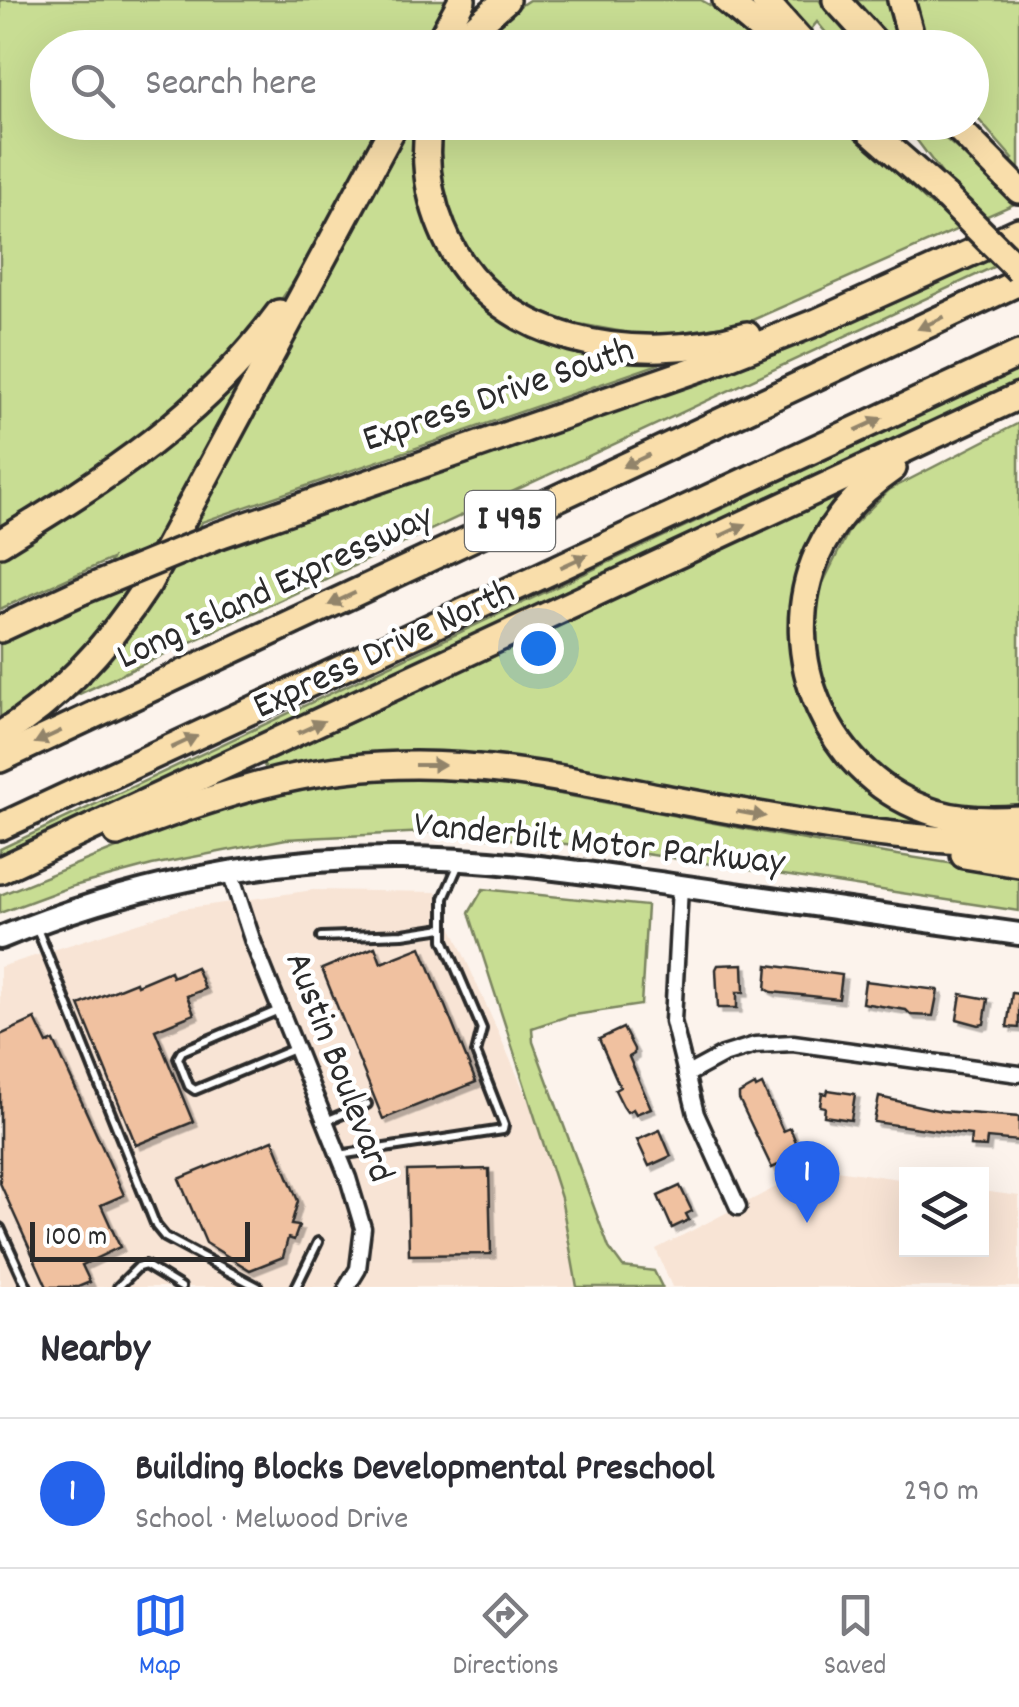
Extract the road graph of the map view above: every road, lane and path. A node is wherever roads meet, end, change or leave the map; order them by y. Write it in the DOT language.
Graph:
graph roads {
  1 [pos="462,0"];
  2 [pos="506,0"];
  3 [pos="726,0"];
  4 [pos="764,0"];
  5 [pos="836,0"];
  6 [pos="901,0"];
  7 [pos="446,30"];
  8 [pos="472,30"];
  9 [pos="761,30"];
  10 [pos="791,30"];
  11 [pos="864,30"];
  12 [pos="909,30"];
  13 [pos="386,140"];
  14 [pos="429,140"];
  15 [pos="881,140"];
  16 [pos="894,140"];
  17 [pos="969,140"];
  18 [pos="972,140"];
  19 [pos="982,154"];
  20 [pos="1019,190"];
  21 [pos="948,198"];
  22 [pos="344,218"];
  23 [pos="1019,231"];
  24 [pos="1019,270"];
  25 [pos="1019,282"];
  26 [pos="853,306"];
  27 [pos="1019,354"];
  28 [pos="1019,396"];
  29 [pos="948,430"];
  30 [pos="0,542"];
  31 [pos="0,629"];
  32 [pos="0,735"];
  33 [pos="0,759"];
  34 [pos="1019,819"];
  35 [pos="0,827"];
  36 [pos="852,831"];
  37 [pos="1019,842"];
  38 [pos="460,860"];
  39 [pos="1019,864"];
  40 [pos="230,872"];
  41 [pos="0,873"];
  42 [pos="680,886"];
  43 [pos="36,925"];
  44 [pos="443,928"];
  45 [pos="1019,934"];
  46 [pos="321,937"];
  47 [pos="0,938"];
  48 [pos="280,1009"];
  49 [pos="296,1048"];
  50 [pos="1019,1074"];
  51 [pos="686,1075"];
  52 [pos="367,1104"];
  53 [pos="325,1122"];
  54 [pos="339,1156"];
  55 [pos="738,1206"];
  56 [pos="0,1228"];
  57 [pos="318,1242"];
  58 [pos="27,1287"];
  59 [pos="118,1287"];
  60 [pos="181,1287"];
  61 [pos="258,1287"];
  62 [pos="296,1287"];
  63 [pos="347,1287"];
  1 -- 7 [label="highway"];
  2 -- 8 [label="highway"];
  3 -- 9 [label="highway"];
  4 -- 10 [label="highway"];
  5 -- 11 [label="highway"];
  6 -- 12 [label="highway"];
  13 -- 22 [label="highway"];
  14 -- 26 [label="highway"];
  15 -- 21 [label="highway"];
  16 -- 21 [label="highway"];
  17 -- 19 [label="highway"];
  18 -- 19 [label="highway"];
  19 -- 20 [label="highway"];
  21 -- 24 [label="highway, bridge"];
  22 -- 30 [label="highway"];
  22 -- 32 [label="highway"];
  23 -- 26 [label="highway, Express Drive South"];
  25 -- 33 [label="highway, Long Island Expressway / I 495, one-way"];
  26 -- 31 [label="highway, Express Drive South, bridge"];
  35 -- 27 [label="highway, I 495, one-way"];
  28 -- 29 [label="highway, Express Drive North"];
  29 -- 34 [label="highway"];
  41 -- 29 [label="highway, Express Drive North, one-way"];
  36 -- 37 [label="highway"];
  36 -- 39 [label="highway"];
  41 -- 36 [label="highway, one-way"];
  38 -- 40 [label="main road, Vanderbilt Motor Parkway"];
  38 -- 42 [label="main road, Vanderbilt Motor Parkway"];
  38 -- 44 [label="lane"];
  40 -- 43 [label="main road, Vanderbilt Motor Parkway"];
  40 -- 48 [label="street, Austin Boulevard"];
  42 -- 45 [label="main road, Vanderbilt Motor Parkway"];
  42 -- 51 [label="street"];
  43 -- 47 [label="main road, Vanderbilt Motor Parkway"];
  43 -- 61 [label="lane"];
  44 -- 46 [label="lane"];
  44 -- 54 [label="lane"];
  48 -- 49 [label="street, Austin Boulevard"];
  48 -- 49 [label="lane"];
  49 -- 53 [label="street, Austin Boulevard"];
  50 -- 51 [label="street"];
  51 -- 55 [label="street"];
  52 -- 53 [label="lane"];
  53 -- 54 [label="street, Austin Boulevard"];
  54 -- 63 [label="street, Austin Boulevard"];
  56 -- 58 [label="lane"];
  57 -- 62 [label="lane"];
  59 -- 60 [label="lane"];
}
